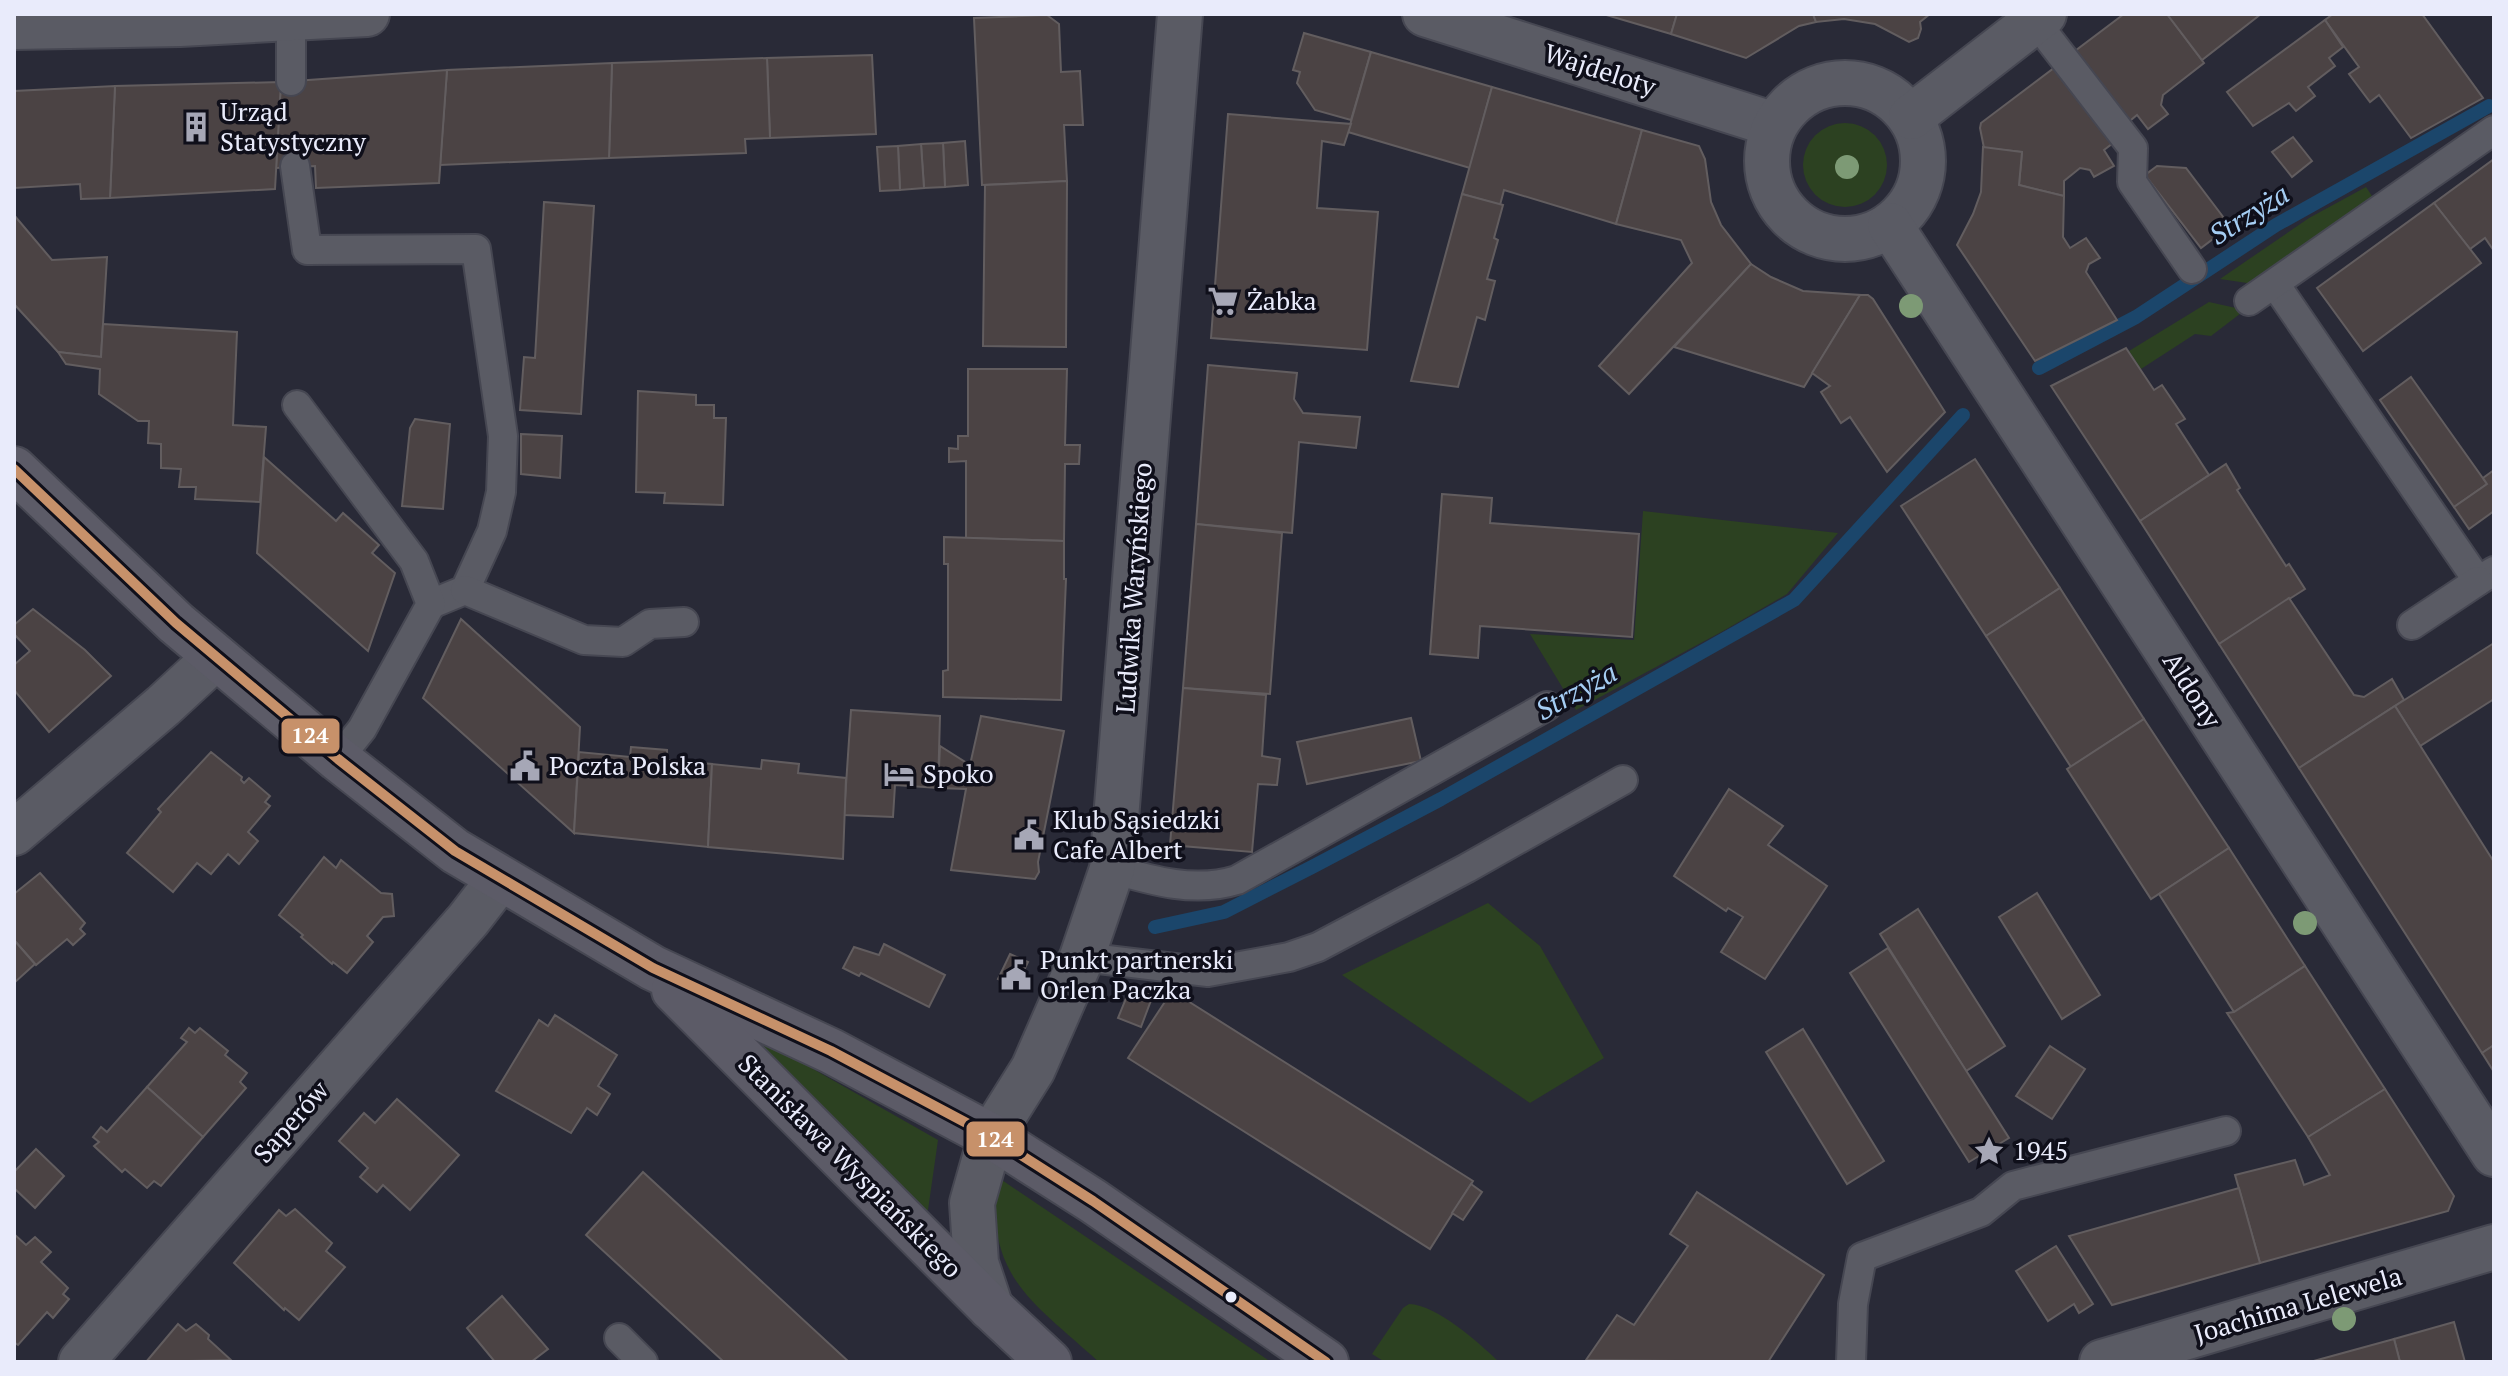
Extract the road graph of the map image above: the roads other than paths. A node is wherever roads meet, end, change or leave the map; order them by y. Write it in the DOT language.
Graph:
graph roads {
  1 [pos="367,14"];
  2 [pos="1180,14"];
  3 [pos="1425,14"];
  4 [pos="291,18"];
  5 [pos="2039,18"];
  6 [pos="179,19"];
  7 [pos="14,27"];
  8 [pos="291,81"];
  9 [pos="1911,117"];
  10 [pos="1775,125"];
  11 [pos="2494,130"];
  12 [pos="295,166"];
  13 [pos="1890,225"];
  14 [pos="2192,269"];
  15 [pos="2275,284"];
  16 [pos="2249,301"];
  17 [pos="297,405"];
  18 [pos="14,469"];
  19 [pos="2486,576"];
  20 [pos="465,590"];
  21 [pos="431,604"];
  22 [pos="684,622"];
  23 [pos="2412,625"];
  24 [pos="216,657"];
  25 [pos="1547,706"];
  26 [pos="338,759"];
  27 [pos="1623,780"];
  28 [pos="14,833"];
  29 [pos="1112,869"];
  30 [pos="499,880"];
  31 [pos="1082,957"];
  32 [pos="653,968"];
  33 [pos="2482,1108"];
  34 [pos="2226,1131"];
  35 [pos="991,1136"];
  36 [pos="2494,1154"];
  37 [pos="2494,1247"];
  38 [pos="991,1308"];
  39 [pos="619,1338"];
  40 [pos="81,1362"];
  41 [pos="643,1362"];
  42 [pos="1049,1362"];
  43 [pos="1326,1362"];
  44 [pos="1851,1362"];
  45 [pos="2102,1362"];
  1 -- 4 [label="street"];
  2 -- 29 [label="street, Ludwika Waryńskiego"];
  3 -- 10 [label="street, Wajdeloty"];
  4 -- 6 [label="street"];
  4 -- 8 [label="lane"];
  5 -- 9 [label="street"];
  5 -- 14 [label="lane"];
  6 -- 7 [label="street"];
  9 -- 10 [label="street"];
  9 -- 13 [label="street"];
  10 -- 13 [label="street"];
  11 -- 15 [label="lane"];
  12 -- 20 [label="lane"];
  13 -- 33 [label="street, Aldony"];
  15 -- 16 [label="lane"];
  15 -- 19 [label="lane"];
  17 -- 21 [label="lane"];
  18 -- 24 [label="main road, Stanisława Wyspiańskiego"];
  19 -- 23 [label="lane"];
  20 -- 21 [label="lane"];
  20 -- 22 [label="lane"];
  21 -- 26 [label="lane"];
  24 -- 26 [label="main road, Stanisława Wyspiańskiego"];
  24 -- 28 [label="street"];
  25 -- 29 [label="lane"];
  26 -- 30 [label="main road, Stanisława Wyspiańskiego"];
  27 -- 31 [label="lane"];
  29 -- 31 [label="street, Ludwika Waryńskiego"];
  30 -- 32 [label="main road, Stanisława Wyspiańskiego"];
  30 -- 40 [label="street, Saperów"];
  31 -- 35 [label="street, Ludwika Waryńskiego"];
  32 -- 35 [label="main road, Stanisława Wyspiańskiego"];
  32 -- 38 [label="main road, Stanisława Wyspiańskiego"];
  33 -- 36 [label="street, Aldony"];
  34 -- 44 [label="lane"];
  35 -- 38 [label="street, Ludwika Waryńskiego"];
  35 -- 43 [label="main road, Stanisława Wyspiańskiego"];
  37 -- 45 [label="street, Joachima Lelewela"];
  38 -- 42 [label="main road, Stanisława Wyspiańskiego"];
  39 -- 41 [label="lane"];
}
